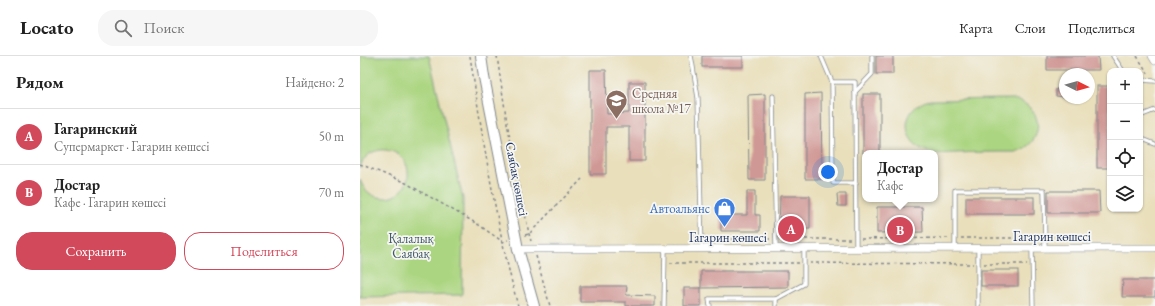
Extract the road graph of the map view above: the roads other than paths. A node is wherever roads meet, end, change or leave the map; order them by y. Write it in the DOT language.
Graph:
graph roads {
  1 [pos="481,56"];
  2 [pos="691,56"];
  3 [pos="820,56"];
  4 [pos="872,56"];
  5 [pos="1113,56"];
  6 [pos="1152,56"];
  7 [pos="1155,61"];
  8 [pos="1121,68"];
  9 [pos="1143,80"];
  10 [pos="1154,80"];
  11 [pos="832,82"];
  12 [pos="855,92"];
  13 [pos="773,96"];
  14 [pos="1155,110"];
  15 [pos="1143,115"];
  16 [pos="1143,139"];
  17 [pos="1155,144"];
  18 [pos="856,183"];
  19 [pos="856,248"];
  20 [pos="955,248"];
  21 [pos="978,248"];
  22 [pos="1032,248"];
  23 [pos="1045,248"];
  24 [pos="1155,248"];
  25 [pos="518,249"];
  26 [pos="665,249"];
  27 [pos="702,249"];
  28 [pos="776,249"];
  29 [pos="804,249"];
  30 [pos="776,299"];
  31 [pos="534,306"];
  32 [pos="664,306"];
  33 [pos="710,306"];
  34 [pos="776,306"];
  35 [pos="978,306"];
  36 [pos="1033,306"];
  1 -- 25 [label="street, Саябақ көшесі"];
  2 -- 27 [label="lane"];
  3 -- 11 [label="lane"];
  4 -- 12 [label="lane"];
  5 -- 8 [label="lane"];
  6 -- 7 [label="street"];
  9 -- 10 [label="lane"];
  11 -- 12 [label="lane"];
  11 -- 18 [label="lane"];
  12 -- 18 [label="lane"];
  13 -- 28 [label="lane"];
  14 -- 15 [label="lane"];
  16 -- 17 [label="lane"];
  18 -- 19 [label="lane"];
  19 -- 20 [label="street, Гагарин көшесі"];
  19 -- 29 [label="street, Гагарин көшесі"];
  20 -- 21 [label="street, Гагарин көшесі"];
  20 -- 23 [label="lane"];
  21 -- 22 [label="street, Гагарин көшесі"];
  21 -- 35 [label="lane"];
  22 -- 23 [label="street, Гагарин көшесі"];
  22 -- 36 [label="lane"];
  23 -- 24 [label="street, Гагарин көшесі"];
  25 -- 26 [label="street, Гагарин көшесі"];
  25 -- 31 [label="street, Саябақ көшесі"];
  26 -- 27 [label="street, Гагарин көшесі"];
  26 -- 32 [label="lane"];
  27 -- 28 [label="street, Гагарин көшесі"];
  28 -- 29 [label="street, Гагарин көшесі"];
  29 -- 30 [label="lane"];
  30 -- 33 [label="lane"];
  30 -- 34 [label="lane"];
}
